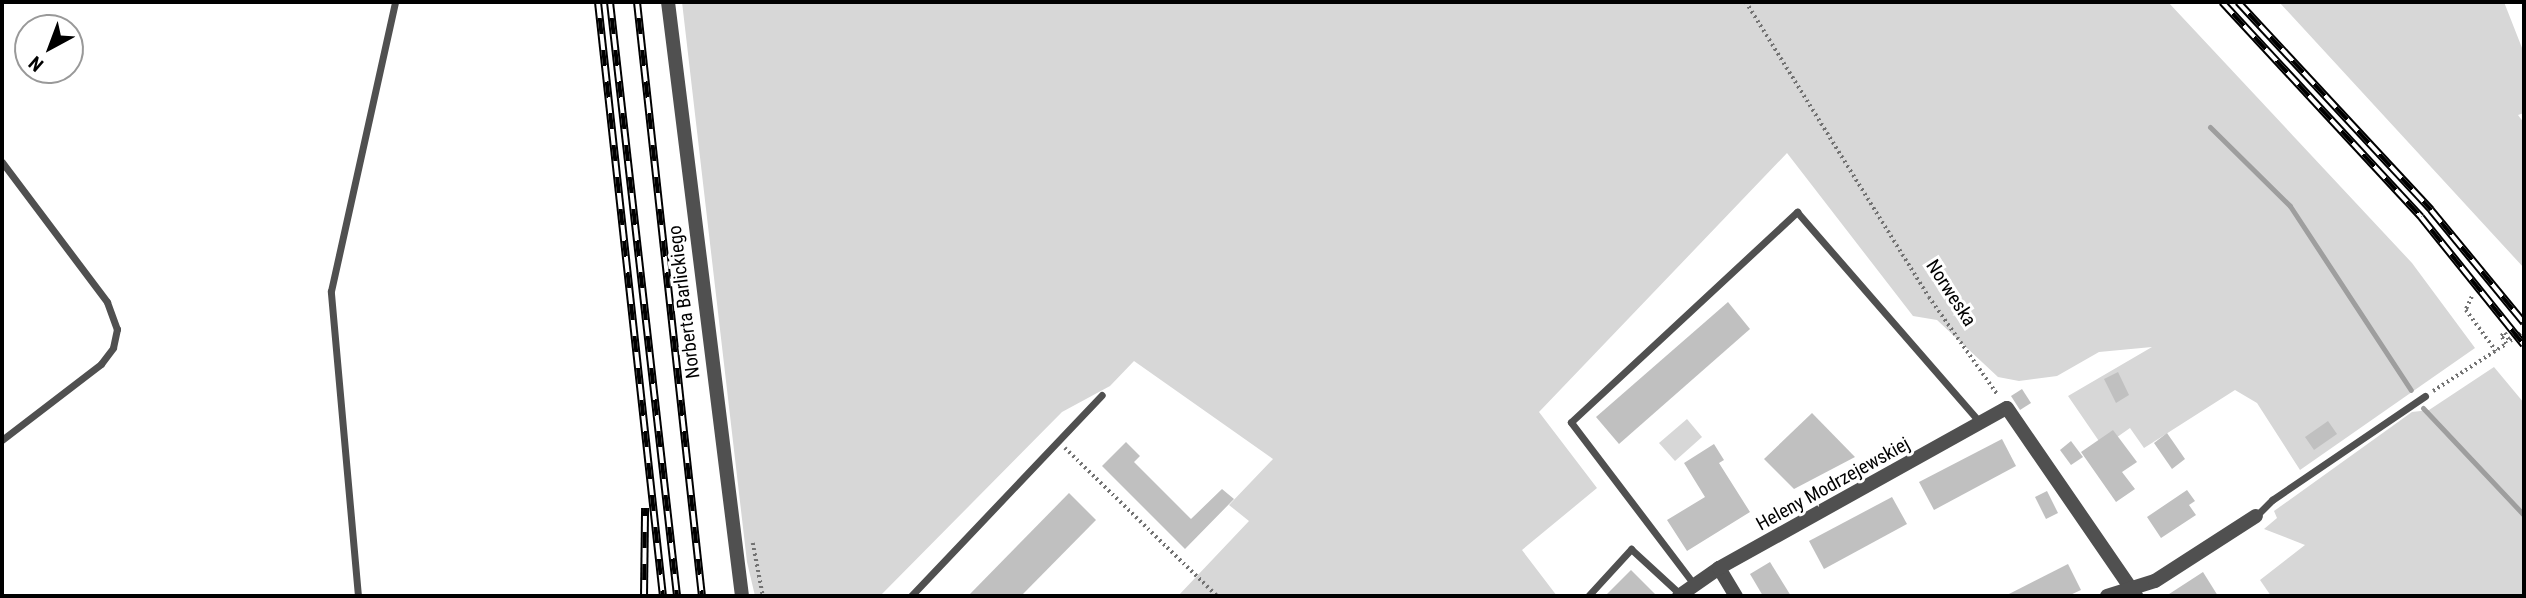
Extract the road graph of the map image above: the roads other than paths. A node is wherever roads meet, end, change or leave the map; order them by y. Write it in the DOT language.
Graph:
graph roads {
  1 [pos="396,2"];
  2 [pos="668,2"];
  3 [pos="2,162"];
  4 [pos="1102,395"];
  5 [pos="2425,396"];
  6 [pos="1981,425"];
  7 [pos="2,440"];
  8 [pos="2256,516"];
  9 [pos="1719,568"];
  10 [pos="1693,583"];
  11 [pos="2133,593"];
  12 [pos="359,596"];
  13 [pos="743,596"];
  14 [pos="911,596"];
  15 [pos="1588,596"];
  16 [pos="1680,596"];
  17 [pos="1736,596"];
  18 [pos="2108,596"];
  1 -- 12 [label="lane"];
  2 -- 13 [label="street, Norberta Barlickiego"];
  3 -- 7 [label="lane"];
  4 -- 14 [label="lane"];
  5 -- 8 [label="lane"];
  6 -- 9 [label="street, Heleny Modrzejewskiej"];
  6 -- 10 [label="lane"];
  6 -- 11 [label="street, Heleny Modrzejewskiej"];
  8 -- 11 [label="street"];
  9 -- 10 [label="street, Heleny Modrzejewskiej"];
  9 -- 17 [label="street"];
  10 -- 16 [label="street, Heleny Modrzejewskiej"];
  11 -- 18 [label="street"];
  15 -- 16 [label="lane"];
}
